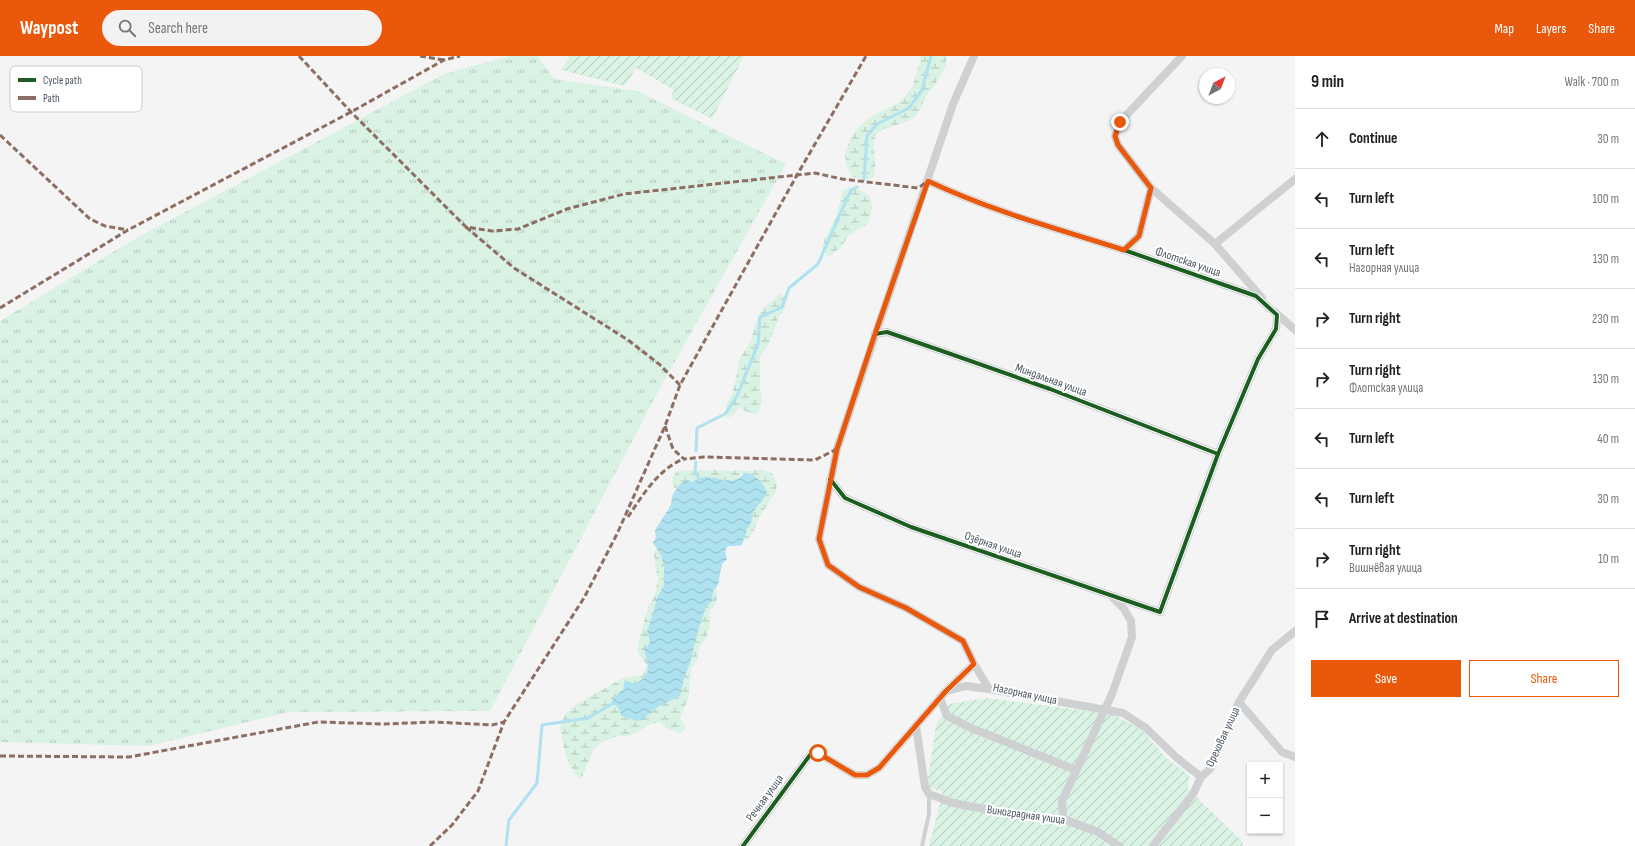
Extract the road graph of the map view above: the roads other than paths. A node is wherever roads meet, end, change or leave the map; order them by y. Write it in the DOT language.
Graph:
graph roads {
  1 [pos="974,56"];
  2 [pos="1182,56"];
  3 [pos="1295,179"];
  4 [pos="928,181"];
  5 [pos="1151,188"];
  6 [pos="1215,244"];
  7 [pos="1124,250"];
  8 [pos="1277,315"];
  9 [pos="1295,330"];
  10 [pos="875,334"];
  11 [pos="1218,454"];
  12 [pos="830,479"];
  13 [pos="1111,596"];
  14 [pos="1295,631"];
  15 [pos="974,664"];
  16 [pos="989,689"];
  17 [pos="946,691"];
  18 [pos="940,698"];
  19 [pos="1239,702"];
  20 [pos="1105,709"];
  21 [pos="916,726"];
  22 [pos="1295,757"];
  23 [pos="1076,770"];
  24 [pos="1201,777"];
  25 [pos="929,794"];
  26 [pos="1063,819"];
  27 [pos="743,846"];
  28 [pos="922,846"];
  29 [pos="1119,846"];
  30 [pos="1153,846"];
  1 -- 4 [label="street"];
  2 -- 5 [label="street"];
  3 -- 6 [label="street"];
  4 -- 7 [label="street, Флотская улица"];
  4 -- 10 [label="street"];
  5 -- 6 [label="street"];
  5 -- 7 [label="street"];
  6 -- 8 [label="street"];
  7 -- 8 [label="street, Флотская улица"];
  8 -- 9 [label="street"];
  8 -- 11 [label="street"];
  10 -- 11 [label="street, Миндальная улица"];
  10 -- 12 [label="street"];
  11 -- 13 [label="street, Озёрная улица"];
  12 -- 13 [label="street, Озёрная улица"];
  12 -- 15 [label="street, Нагорная улица"];
  13 -- 20 [label="street"];
  14 -- 19 [label="street, Ореховая улица"];
  15 -- 16 [label="street, Нагорная улица"];
  15 -- 17 [label="street"];
  16 -- 17 [label="street"];
  16 -- 20 [label="street, Нагорная улица"];
  17 -- 18 [label="street"];
  18 -- 21 [label="street"];
  18 -- 23 [label="street"];
  19 -- 22 [label="street"];
  19 -- 24 [label="street, Ореховая улица"];
  20 -- 23 [label="street"];
  20 -- 24 [label="street, Нагорная улица"];
  21 -- 25 [label="street"];
  21 -- 27 [label="street, Речная улица"];
  23 -- 26 [label="street"];
  24 -- 30 [label="street, Ореховая улица"];
  25 -- 26 [label="street, Виноградная улица"];
  25 -- 28 [label="lane"];
  26 -- 29 [label="street, Виноградная улица"];
}
